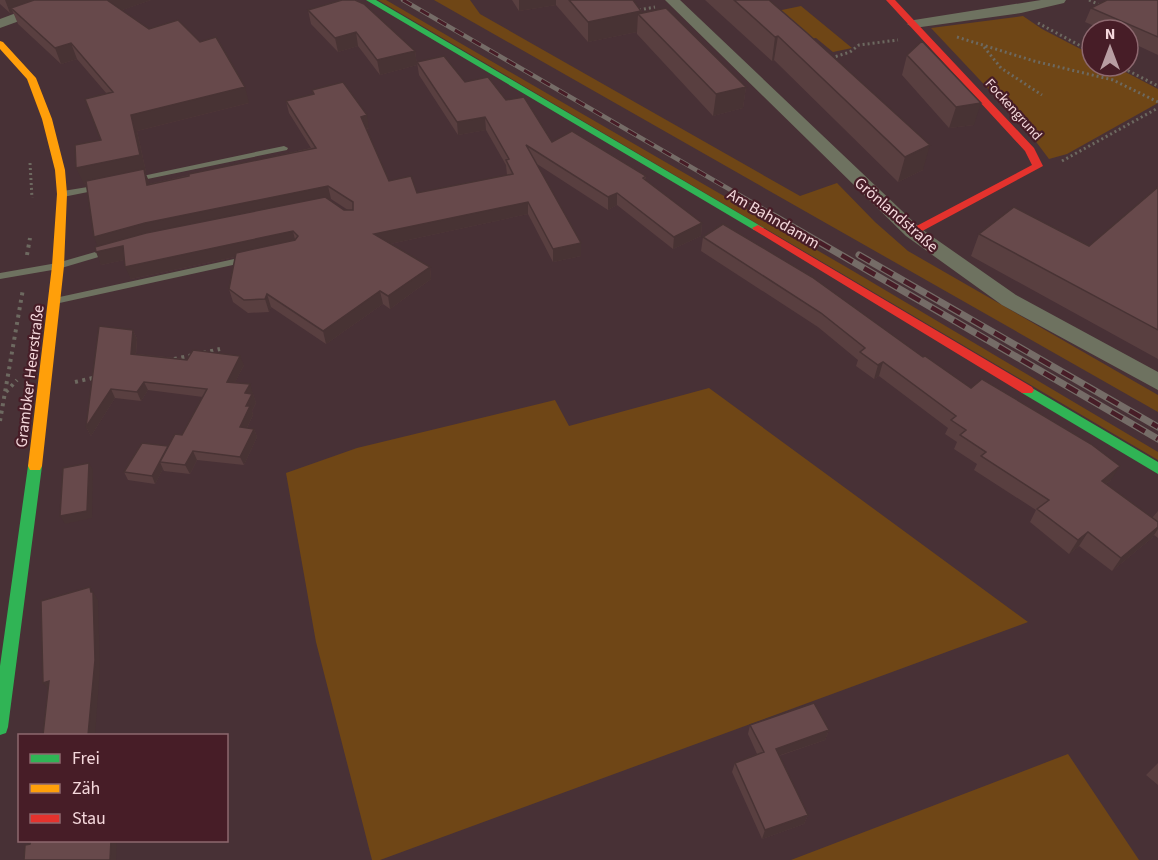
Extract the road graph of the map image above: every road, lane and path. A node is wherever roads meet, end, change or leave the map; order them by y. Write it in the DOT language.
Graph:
graph roads {
  1 [pos="64,0"];
  2 [pos="370,0"];
  3 [pos="890,0"];
  4 [pos="1059,0"];
  5 [pos="1089,0"];
  6 [pos="673,1"];
  7 [pos="1021,9"];
  8 [pos="1110,9"];
  9 [pos="632,12"];
  10 [pos="930,22"];
  11 [pos="0,24"];
  12 [pos="914,24"];
  13 [pos="925,37"];
  14 [pos="0,44"];
  15 [pos="1080,46"];
  16 [pos="984,47"];
  17 [pos="824,60"];
  18 [pos="1140,77"];
  19 [pos="1158,86"];
  20 [pos="1042,95"];
  21 [pos="1158,102"];
  22 [pos="1158,108"];
  23 [pos="284,148"];
  24 [pos="28,154"];
  25 [pos="1038,166"];
  26 [pos="121,182"];
  27 [pos="109,185"];
  28 [pos="62,195"];
  29 [pos="33,203"];
  30 [pos="31,231"];
  31 [pos="913,232"];
  32 [pos="118,249"];
  33 [pos="261,257"];
  34 [pos="58,266"];
  35 [pos="25,272"];
  36 [pos="0,276"];
  37 [pos="54,301"];
  38 [pos="220,349"];
  39 [pos="173,360"];
  40 [pos="103,376"];
  41 [pos="1158,382"];
  42 [pos="45,389"];
  43 [pos="0,421"];
  44 [pos="1158,469"];
  45 [pos="0,727"];
  1 -- 11 [label="street"];
  2 -- 44 [label="street, Am Bahndamm"];
  3 -- 12 [label="street, Fockengrund"];
  4 -- 7 [label="street"];
  5 -- 8 [label="path"];
  6 -- 9 [label="path"];
  6 -- 31 [label="street, Grönlandstraße"];
  7 -- 10 [label="street"];
  7 -- 15 [label="path"];
  10 -- 12 [label="street"];
  10 -- 16 [label="path"];
  12 -- 13 [label="street, Fockengrund"];
  13 -- 17 [label="path"];
  13 -- 25 [label="street, Fockengrund"];
  14 -- 28 [label="street, Grambker Heerstraße"];
  16 -- 20 [label="path"];
  16 -- 21 [label="path"];
  18 -- 19 [label="path"];
  22 -- 25 [label="path"];
  23 -- 26 [label="lane"];
  24 -- 29 [label="path"];
  25 -- 31 [label="street, Fockengrund"];
  27 -- 28 [label="lane"];
  28 -- 34 [label="street, Grambker Heerstraße"];
  30 -- 35 [label="path"];
  31 -- 41 [label="street, Grönlandstraße"];
  32 -- 34 [label="lane"];
  33 -- 37 [label="lane"];
  34 -- 35 [label="lane"];
  34 -- 37 [label="street, Grambker Heerstraße"];
  35 -- 36 [label="lane"];
  35 -- 43 [label="path"];
  37 -- 42 [label="street, Grambker Heerstraße"];
  38 -- 39 [label="path"];
  40 -- 42 [label="path"];
  42 -- 45 [label="street, Grambker Heerstraße"];
}
